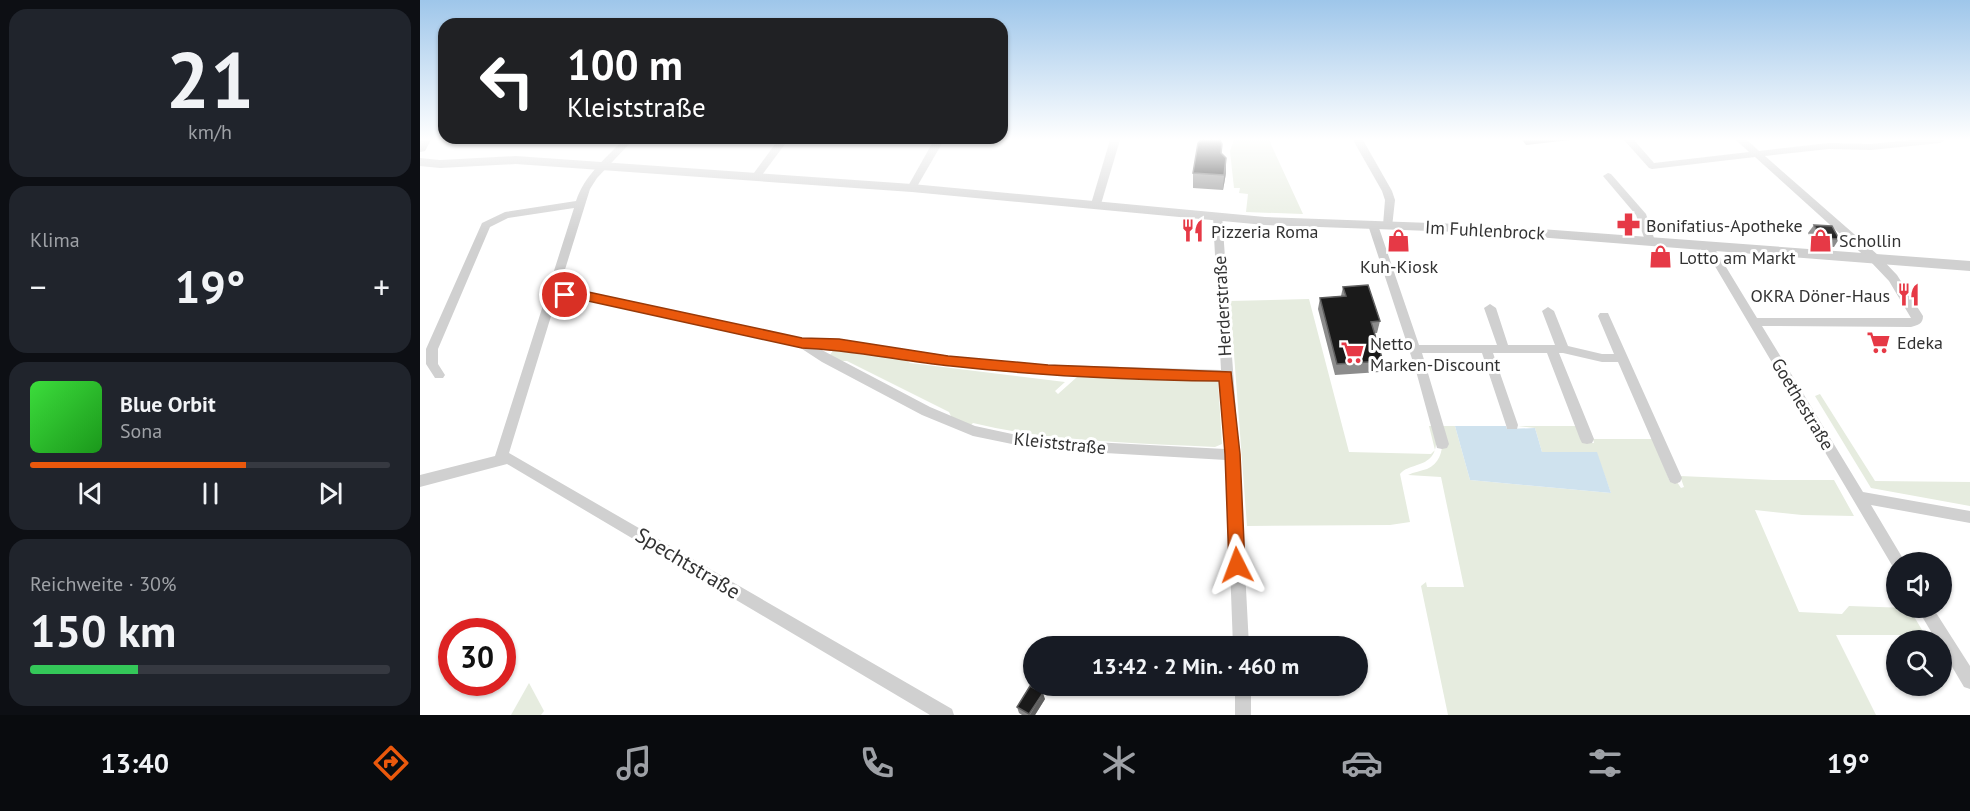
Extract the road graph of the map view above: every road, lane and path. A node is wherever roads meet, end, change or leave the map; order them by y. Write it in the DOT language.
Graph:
graph roads {
  1 [pos="597,173"];
  2 [pos="705,173"];
  3 [pos="759,173"];
  4 [pos="920,173"];
  5 [pos="1105,173"];
  6 [pos="1377,173"];
  7 [pos="1778,173"];
  8 [pos="1608,176"];
  9 [pos="756,177"];
  10 [pos="912,188"];
  11 [pos="580,204"];
  12 [pos="1096,204"];
  13 [pos="1218,217"];
  14 [pos="1373,225"];
  15 [pos="1388,225"];
  16 [pos="1650,241"];
  17 [pos="1708,246"];
  18 [pos="1874,258"];
  19 [pos="1970,266"];
  20 [pos="551,297"];
  21 [pos="1490,308"];
  22 [pos="1548,311"];
  23 [pos="1604,316"];
  24 [pos="1753,322"];
  25 [pos="802,343"];
  26 [pos="1415,349"];
  27 [pos="1486,349"];
  28 [pos="1504,349"];
  29 [pos="1557,350"];
  30 [pos="1622,358"];
  31 [pos="439,375"];
  32 [pos="1226,375"];
  33 [pos="1512,425"];
  34 [pos="1587,439"];
  35 [pos="1442,444"];
  36 [pos="1232,454"];
  37 [pos="500,460"];
  38 [pos="1675,478"];
  39 [pos="420,481"];
  40 [pos="1858,497"];
  41 [pos="1970,517"];
  42 [pos="1892,552"];
  43 [pos="1931,618"];
  44 [pos="1241,636"];
  45 [pos="1970,681"];
  46 [pos="1243,696"];
  47 [pos="946,715"];
  48 [pos="1244,715"];
  1 -- 11 [label="street"];
  2 -- 9 [label="street, Im Fuhlenbrock"];
  3 -- 9 [label="street"];
  4 -- 10 [label="street"];
  5 -- 12 [label="street"];
  6 -- 15 [label="street"];
  7 -- 18 [label="street"];
  8 -- 16 [label="street"];
  9 -- 10 [label="street, Im Fuhlenbrock"];
  10 -- 12 [label="street, Im Fuhlenbrock"];
  11 -- 20 [label="street"];
  11 -- 31 [label="street"];
  12 -- 13 [label="street, Im Fuhlenbrock"];
  13 -- 14 [label="street, Im Fuhlenbrock"];
  13 -- 32 [label="street, Herderstraße"];
  14 -- 15 [label="street, Im Fuhlenbrock"];
  14 -- 26 [label="street"];
  15 -- 16 [label="street, Im Fuhlenbrock"];
  16 -- 17 [label="street, Im Fuhlenbrock"];
  17 -- 18 [label="street, Im Fuhlenbrock"];
  17 -- 24 [label="street, Goethestraße"];
  18 -- 19 [label="street, Im Fuhlenbrock"];
  18 -- 24 [label="street"];
  20 -- 25 [label="street, Kleiststraße"];
  20 -- 37 [label="street"];
  21 -- 28 [label="street"];
  22 -- 29 [label="street"];
  23 -- 30 [label="street"];
  24 -- 40 [label="street, Goethestraße"];
  25 -- 32 [label="street, Kleiststraße"];
  25 -- 36 [label="street, Kleiststraße"];
  26 -- 27 [label="street"];
  26 -- 35 [label="street"];
  27 -- 28 [label="street"];
  27 -- 33 [label="street"];
  28 -- 29 [label="street"];
  29 -- 30 [label="street"];
  29 -- 34 [label="street"];
  30 -- 38 [label="street"];
  32 -- 36 [label="street, Herderstraße"];
  36 -- 44 [label="street, Herderstraße"];
  37 -- 39 [label="street"];
  37 -- 47 [label="street, Spechtstraße"];
  40 -- 41 [label="street"];
  40 -- 42 [label="street, Goethestraße"];
  43 -- 45 [label="street"];
  46 -- 48 [label="street"];
}
